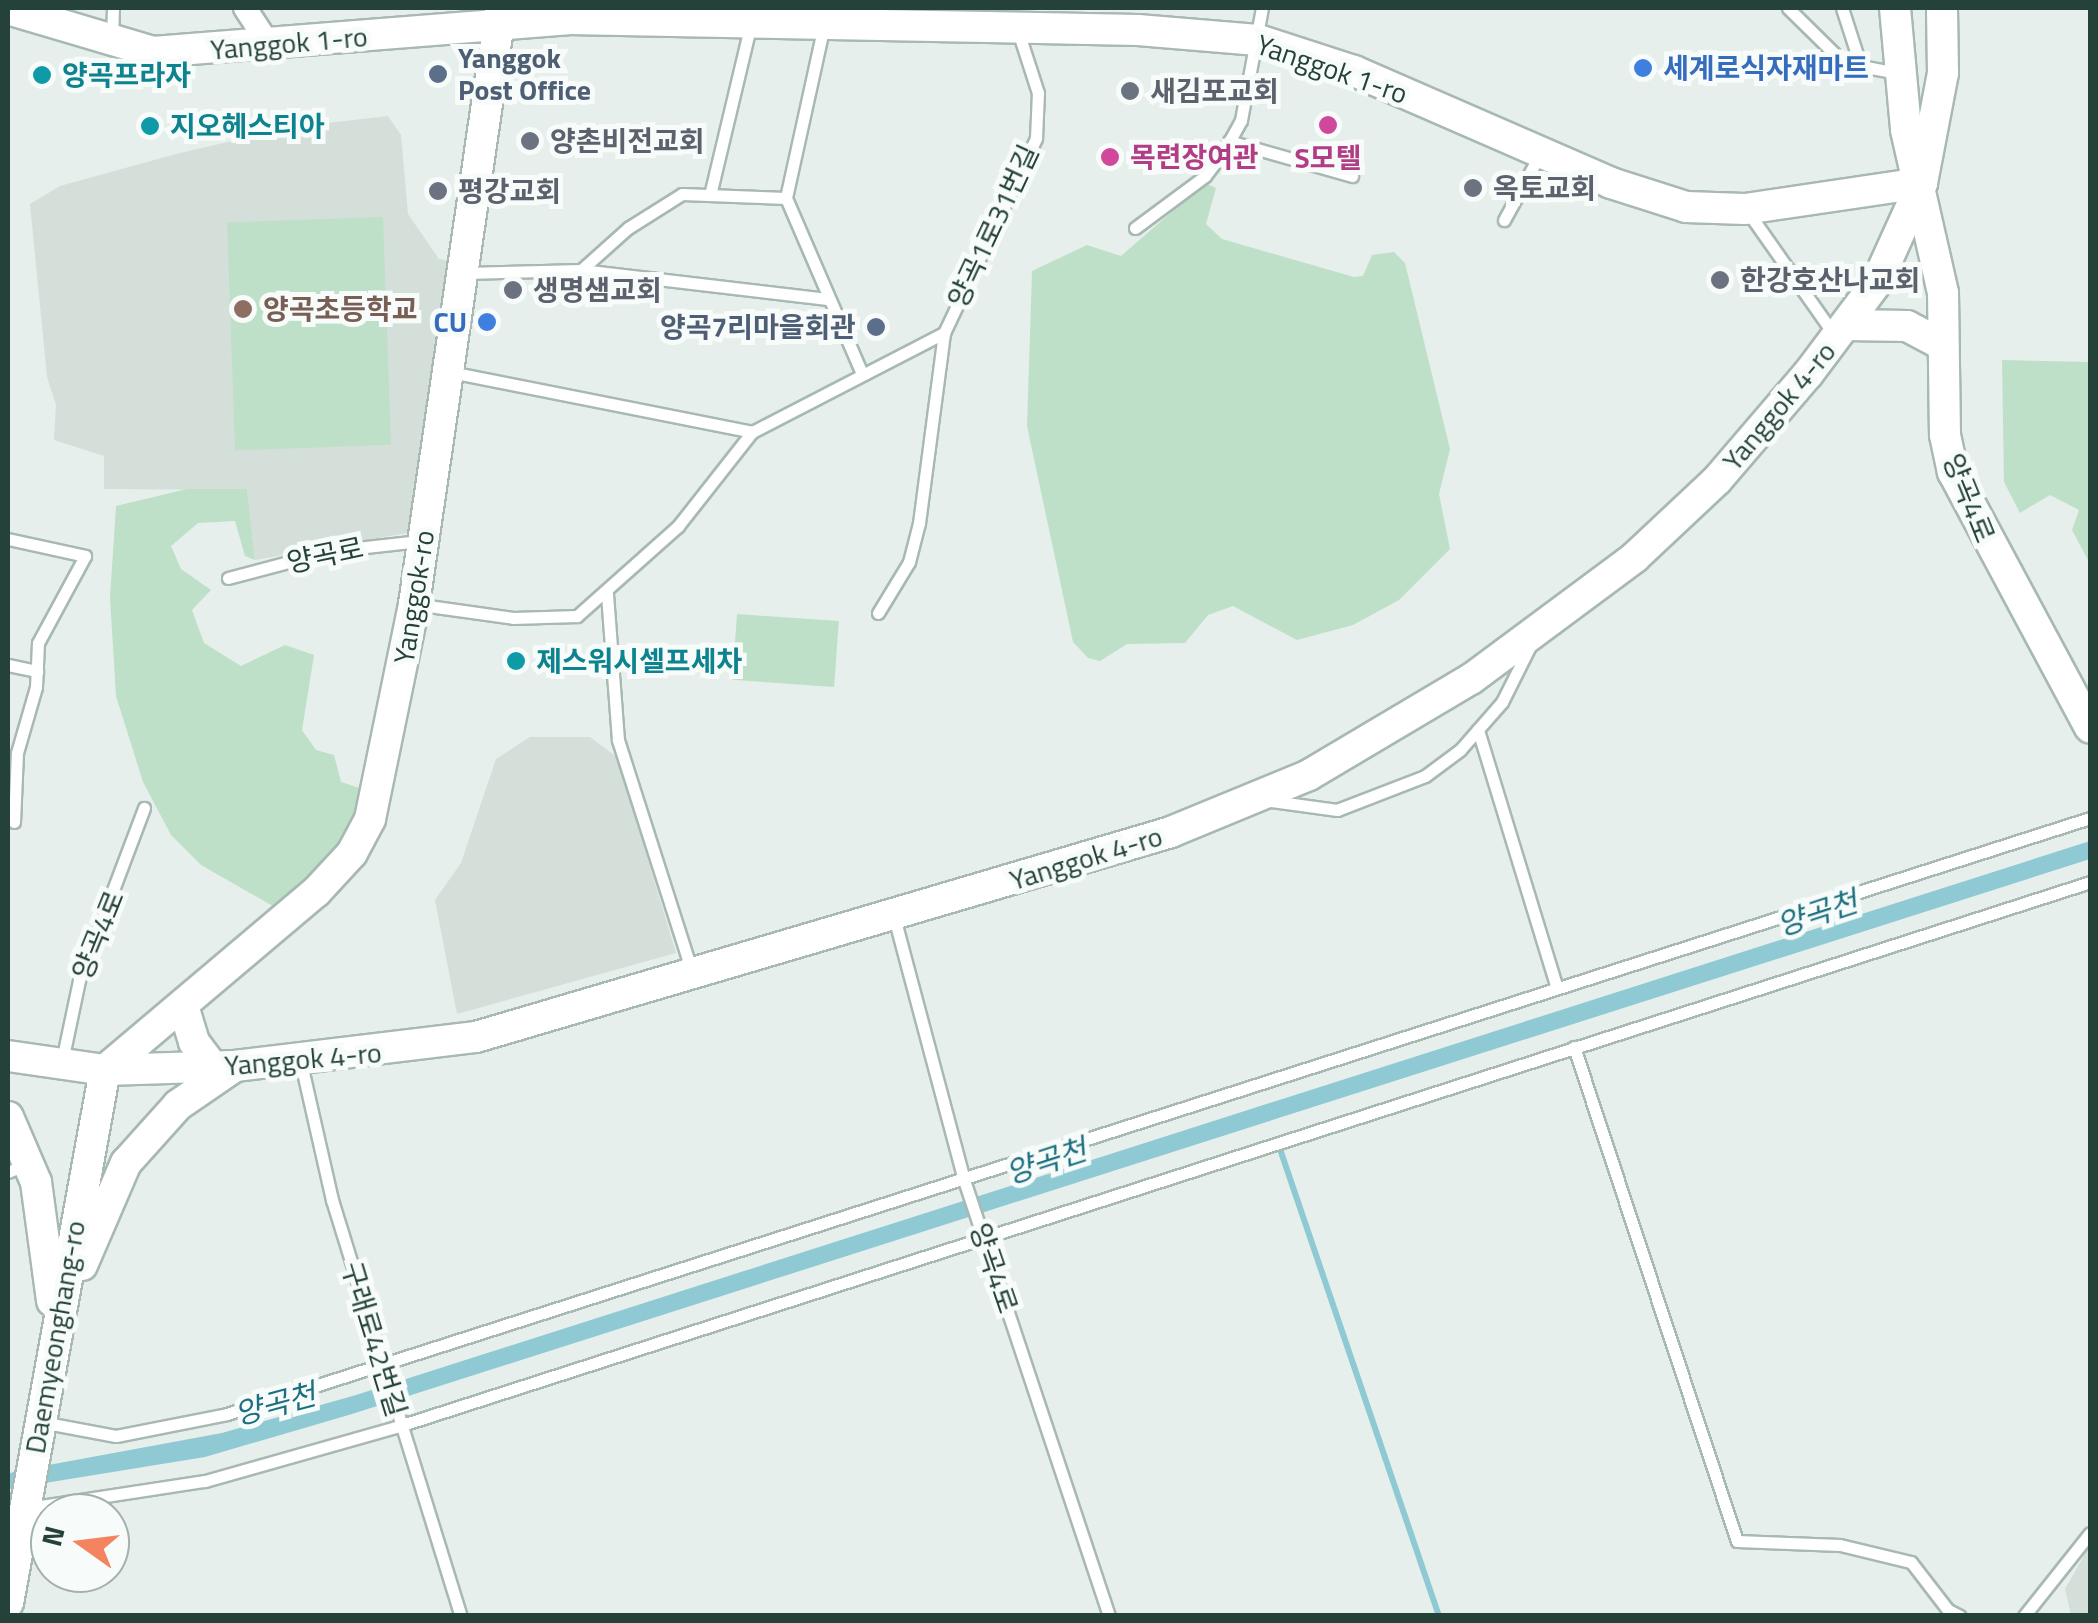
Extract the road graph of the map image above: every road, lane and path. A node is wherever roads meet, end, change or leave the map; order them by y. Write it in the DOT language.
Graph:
graph roads {
  1 [pos="113,8"];
  2 [pos="245,8"];
  3 [pos="1262,8"];
  4 [pos="1788,8"];
  5 [pos="1842,8"];
  6 [pos="1896,8"];
  7 [pos="1942,8"];
  8 [pos="8,9"];
  9 [pos="500,15"];
  10 [pos="826,16"];
  11 [pos="751,23"];
  12 [pos="1016,27"];
  13 [pos="1258,40"];
  14 [pos="112,41"];
  15 [pos="270,46"];
  16 [pos="1862,70"];
  17 [pos="1898,73"];
  18 [pos="1229,141"];
  19 [pos="1541,152"];
  20 [pos="1352,176"];
  21 [pos="1922,184"];
  22 [pos="710,191"];
  23 [pos="786,198"];
  24 [pos="1746,208"];
  25 [pos="1504,220"];
  26 [pos="1134,228"];
  27 [pos="581,270"];
  28 [pos="464,273"];
  29 [pos="827,299"];
  30 [pos="1842,331"];
  31 [pos="944,333"];
  32 [pos="1943,345"];
  33 [pos="861,371"];
  34 [pos="450,372"];
  35 [pos="752,432"];
  36 [pos="8,540"];
  37 [pos="423,540"];
  38 [pos="228,578"];
  39 [pos="608,594"];
  40 [pos="414,604"];
  41 [pos="878,613"];
  42 [pos="1535,635"];
  43 [pos="8,664"];
  44 [pos="37,671"];
  45 [pos="2090,728"];
  46 [pos="1478,730"];
  47 [pos="1260,800"];
  48 [pos="144,808"];
  49 [pos="2090,818"];
  50 [pos="14,822"];
  51 [pos="2090,882"];
  52 [pos="894,916"];
  53 [pos="692,974"];
  54 [pos="1557,988"];
  55 [pos="184,1009"];
  56 [pos="1574,1047"];
  57 [pos="8,1056"];
  58 [pos="300,1060"];
  59 [pos="61,1065"];
  60 [pos="224,1066"];
  61 [pos="105,1070"];
  62 [pos="8,1117"];
  63 [pos="19,1168"];
  64 [pos="963,1177"];
  65 [pos="982,1236"];
  66 [pos="56,1333"];
  67 [pos="380,1362"];
  68 [pos="40,1422"];
  69 [pos="399,1426"];
  70 [pos="20,1503"];
  71 [pos="2090,1533"];
  72 [pos="11,1573"];
  73 [pos="8,1603"];
  74 [pos="28,1616"];
  75 [pos="462,1616"];
  76 [pos="1109,1616"];
  77 [pos="1960,1616"];
  78 [pos="2024,1616"];
  1 -- 14 [label="lane"];
  2 -- 15 [label="street"];
  3 -- 13 [label="lane"];
  4 -- 16 [label="lane"];
  5 -- 16 [label="lane"];
  6 -- 17 [label="street, 양곡4로"];
  7 -- 21 [label="street"];
  8 -- 14 [label="street, Yanggok 1-ro"];
  9 -- 11 [label="street, Yanggok 1-ro"];
  9 -- 15 [label="street, Yanggok 1-ro"];
  9 -- 28 [label="street, Yanggok-ro"];
  10 -- 11 [label="street, Yanggok 1-ro"];
  10 -- 12 [label="street, Yanggok 1-ro"];
  10 -- 23 [label="lane"];
  11 -- 22 [label="lane"];
  12 -- 13 [label="street, Yanggok 1-ro"];
  12 -- 31 [label="lane, 양곡1로31번길"];
  13 -- 18 [label="lane"];
  13 -- 19 [label="street, Yanggok 1-ro"];
  14 -- 15 [label="street, Yanggok 1-ro"];
  16 -- 17 [label="lane"];
  17 -- 21 [label="street, 양곡4로"];
  18 -- 20 [label="lane"];
  18 -- 26 [label="lane"];
  19 -- 24 [label="street, Yanggok 1-ro"];
  19 -- 25 [label="lane"];
  21 -- 24 [label="street, Yanggok 1-ro"];
  21 -- 30 [label="street, Yanggok 4-ro"];
  21 -- 32 [label="street, 양곡4로"];
  22 -- 23 [label="lane"];
  22 -- 27 [label="lane"];
  23 -- 29 [label="lane"];
  24 -- 30 [label="lane"];
  27 -- 28 [label="lane"];
  27 -- 29 [label="lane"];
  28 -- 34 [label="street, Yanggok-ro"];
  29 -- 33 [label="lane"];
  30 -- 32 [label="street"];
  30 -- 42 [label="street, Yanggok 4-ro"];
  31 -- 33 [label="lane, 양곡1로31번길"];
  31 -- 41 [label="lane"];
  32 -- 45 [label="street, 양곡4로"];
  33 -- 35 [label="lane, 양곡1로31번길"];
  34 -- 35 [label="lane"];
  34 -- 37 [label="street, Yanggok-ro"];
  35 -- 39 [label="lane, 양곡1로31번길"];
  36 -- 44 [label="lane"];
  37 -- 38 [label="lane, 양곡로"];
  37 -- 40 [label="street, Yanggok-ro"];
  39 -- 40 [label="lane, 양곡1로31번길"];
  39 -- 53 [label="lane"];
  40 -- 55 [label="street, Yanggok-ro"];
  42 -- 46 [label="lane"];
  42 -- 47 [label="street, Yanggok 4-ro"];
  43 -- 44 [label="lane"];
  44 -- 50 [label="lane"];
  46 -- 47 [label="lane"];
  46 -- 54 [label="lane"];
  47 -- 52 [label="street, Yanggok 4-ro"];
  48 -- 59 [label="lane, 양곡4로"];
  49 -- 54 [label="lane"];
  51 -- 56 [label="lane"];
  52 -- 53 [label="street, Yanggok 4-ro"];
  52 -- 64 [label="lane, 양곡4로"];
  53 -- 58 [label="street, Yanggok 4-ro"];
  54 -- 64 [label="lane"];
  55 -- 60 [label="street"];
  55 -- 61 [label="street, Yanggok-ro"];
  56 -- 65 [label="lane"];
  56 -- 77 [label="lane"];
  57 -- 59 [label="street, Yanggok 4-ro"];
  58 -- 60 [label="street, Yanggok 4-ro"];
  58 -- 67 [label="lane, 구래로42번길"];
  59 -- 61 [label="street, Yanggok 4-ro"];
  60 -- 61 [label="street, Yanggok 4-ro"];
  60 -- 66 [label="street"];
  61 -- 66 [label="street, Daemyeonghang-ro"];
  62 -- 63 [label="street"];
  63 -- 66 [label="street"];
  64 -- 65 [label="lane, 양곡4로"];
  64 -- 67 [label="lane"];
  65 -- 69 [label="lane"];
  65 -- 76 [label="lane, 양곡4로"];
  66 -- 68 [label="street, Daemyeonghang-ro"];
  67 -- 68 [label="lane"];
  67 -- 69 [label="lane, 구래로42번길"];
  68 -- 70 [label="street, Daemyeonghang-ro"];
  69 -- 70 [label="lane"];
  69 -- 75 [label="lane, 구래로42번길"];
  70 -- 72 [label="street, Daemyeonghang-ro"];
  71 -- 78 [label="lane"];
  72 -- 73 [label="street, Daemyeonghang-ro"];
  72 -- 74 [label="street"];
}
